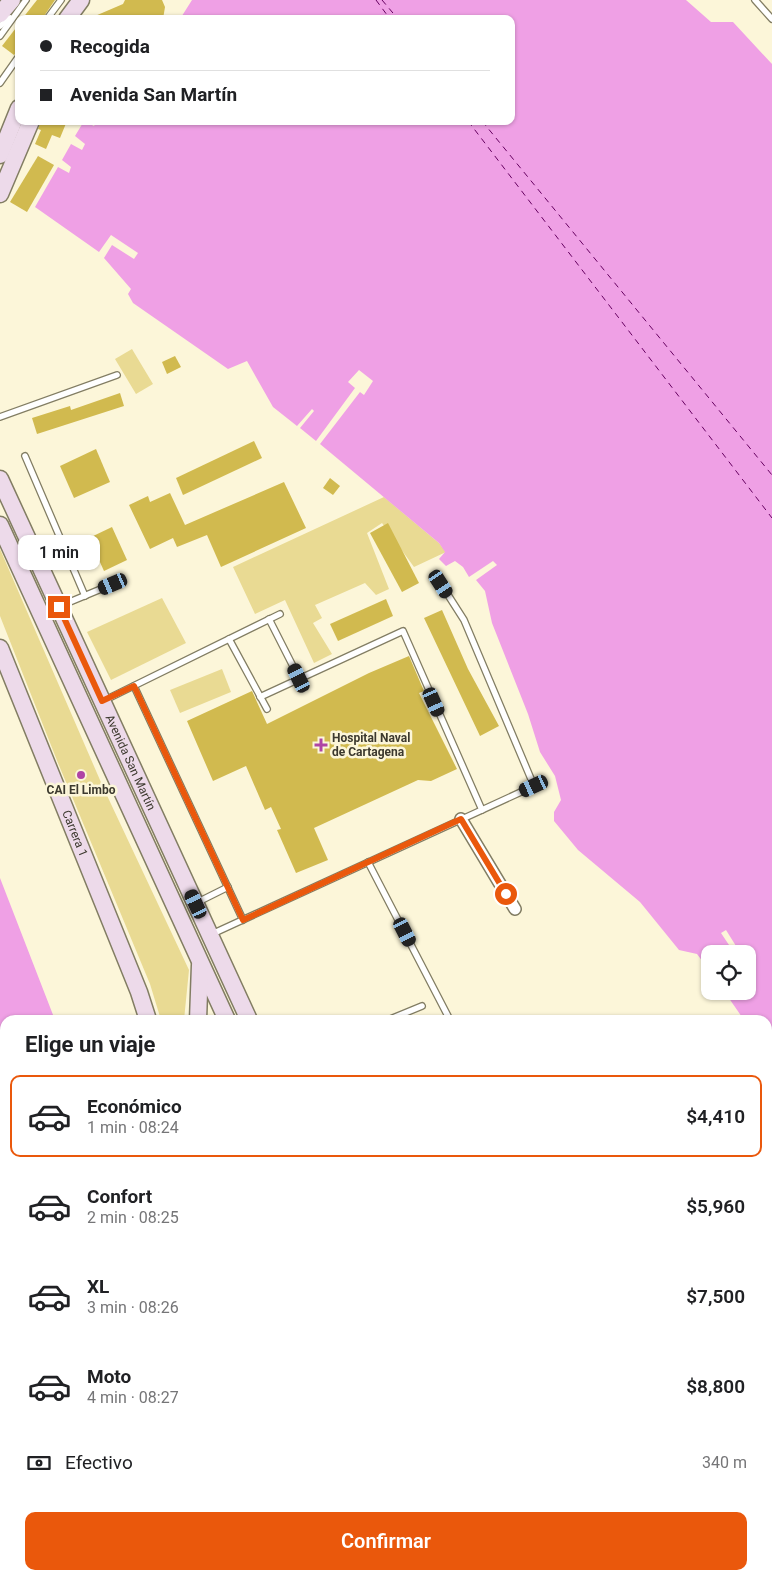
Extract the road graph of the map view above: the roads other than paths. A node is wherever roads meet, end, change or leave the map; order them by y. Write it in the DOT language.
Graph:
graph roads {
  1 [pos="26,0"];
  2 [pos="61,0"];
  3 [pos="81,0"];
  4 [pos="755,0"];
  5 [pos="15,6"];
  6 [pos="0,14"];
  7 [pos="50,15"];
  8 [pos="70,15"];
  9 [pos="75,15"];
  10 [pos="772,19"];
  11 [pos="0,26"];
  12 [pos="0,36"];
  13 [pos="15,62"];
  14 [pos="0,83"];
  15 [pos="15,118"];
  16 [pos="29,125"];
  17 [pos="0,155"];
  18 [pos="0,194"];
  19 [pos="116,375"];
  20 [pos="0,417"];
  21 [pos="26,456"];
  22 [pos="0,479"];
  23 [pos="0,525"];
  24 [pos="113,584"];
  25 [pos="441,584"];
  26 [pos="85,596"];
  27 [pos="59,607"];
  28 [pos="280,614"];
  29 [pos="269,619"];
  30 [pos="229,639"];
  31 [pos="0,648"];
  32 [pos="299,678"];
  33 [pos="134,686"];
  34 [pos="260,697"];
  35 [pos="102,701"];
  36 [pos="267,709"];
  37 [pos="482,810"];
  38 [pos="461,819"];
  39 [pos="368,862"];
  40 [pos="228,887"];
  41 [pos="196,904"];
  42 [pos="515,909"];
  43 [pos="243,920"];
  44 [pos="210,935"];
  45 [pos="200,962"];
  46 [pos="422,1006"];
  47 [pos="146,1015"];
  48 [pos="198,1015"];
  49 [pos="225,1015"];
  50 [pos="247,1015"];
  51 [pos="400,1015"];
  52 [pos="447,1015"];
  1 -- 5 [label="lane"];
  2 -- 7 [label="lane"];
  3 -- 8 [label="main road"];
  3 -- 9 [label="main road"];
  4 -- 10 [label="lane"];
  5 -- 6 [label="main road"];
  5 -- 11 [label="lane"];
  5 -- 12 [label="lane"];
  13 -- 14 [label="lane"];
  15 -- 17 [label="main road"];
  16 -- 18 [label="main road"];
  19 -- 20 [label="lane"];
  21 -- 26 [label="lane"];
  22 -- 27 [label="main road, Avenida San Martín"];
  23 -- 45 [label="main road, Avenida San Martín"];
  24 -- 26 [label="lane"];
  25 -- 37 [label="lane"];
  26 -- 27 [label="lane"];
  27 -- 35 [label="main road, Avenida San Martín"];
  28 -- 29 [label="lane"];
  29 -- 30 [label="lane"];
  29 -- 32 [label="lane"];
  30 -- 33 [label="lane"];
  30 -- 34 [label="lane"];
  31 -- 47 [label="main road, Carrera 1"];
  32 -- 34 [label="lane"];
  32 -- 37 [label="lane"];
  33 -- 35 [label="lane"];
  33 -- 40 [label="lane"];
  34 -- 36 [label="lane"];
  35 -- 41 [label="main road, Avenida San Martín"];
  37 -- 38 [label="lane"];
  38 -- 39 [label="lane"];
  38 -- 42 [label="street"];
  39 -- 43 [label="lane"];
  39 -- 52 [label="lane"];
  40 -- 41 [label="lane"];
  40 -- 43 [label="lane"];
  41 -- 44 [label="main road, Avenida San Martín"];
  43 -- 44 [label="lane"];
  44 -- 45 [label="main road"];
  44 -- 50 [label="main road, Avenida San Martín"];
  45 -- 48 [label="main road"];
  45 -- 49 [label="main road, Avenida San Martín"];
  46 -- 51 [label="lane"];
}
